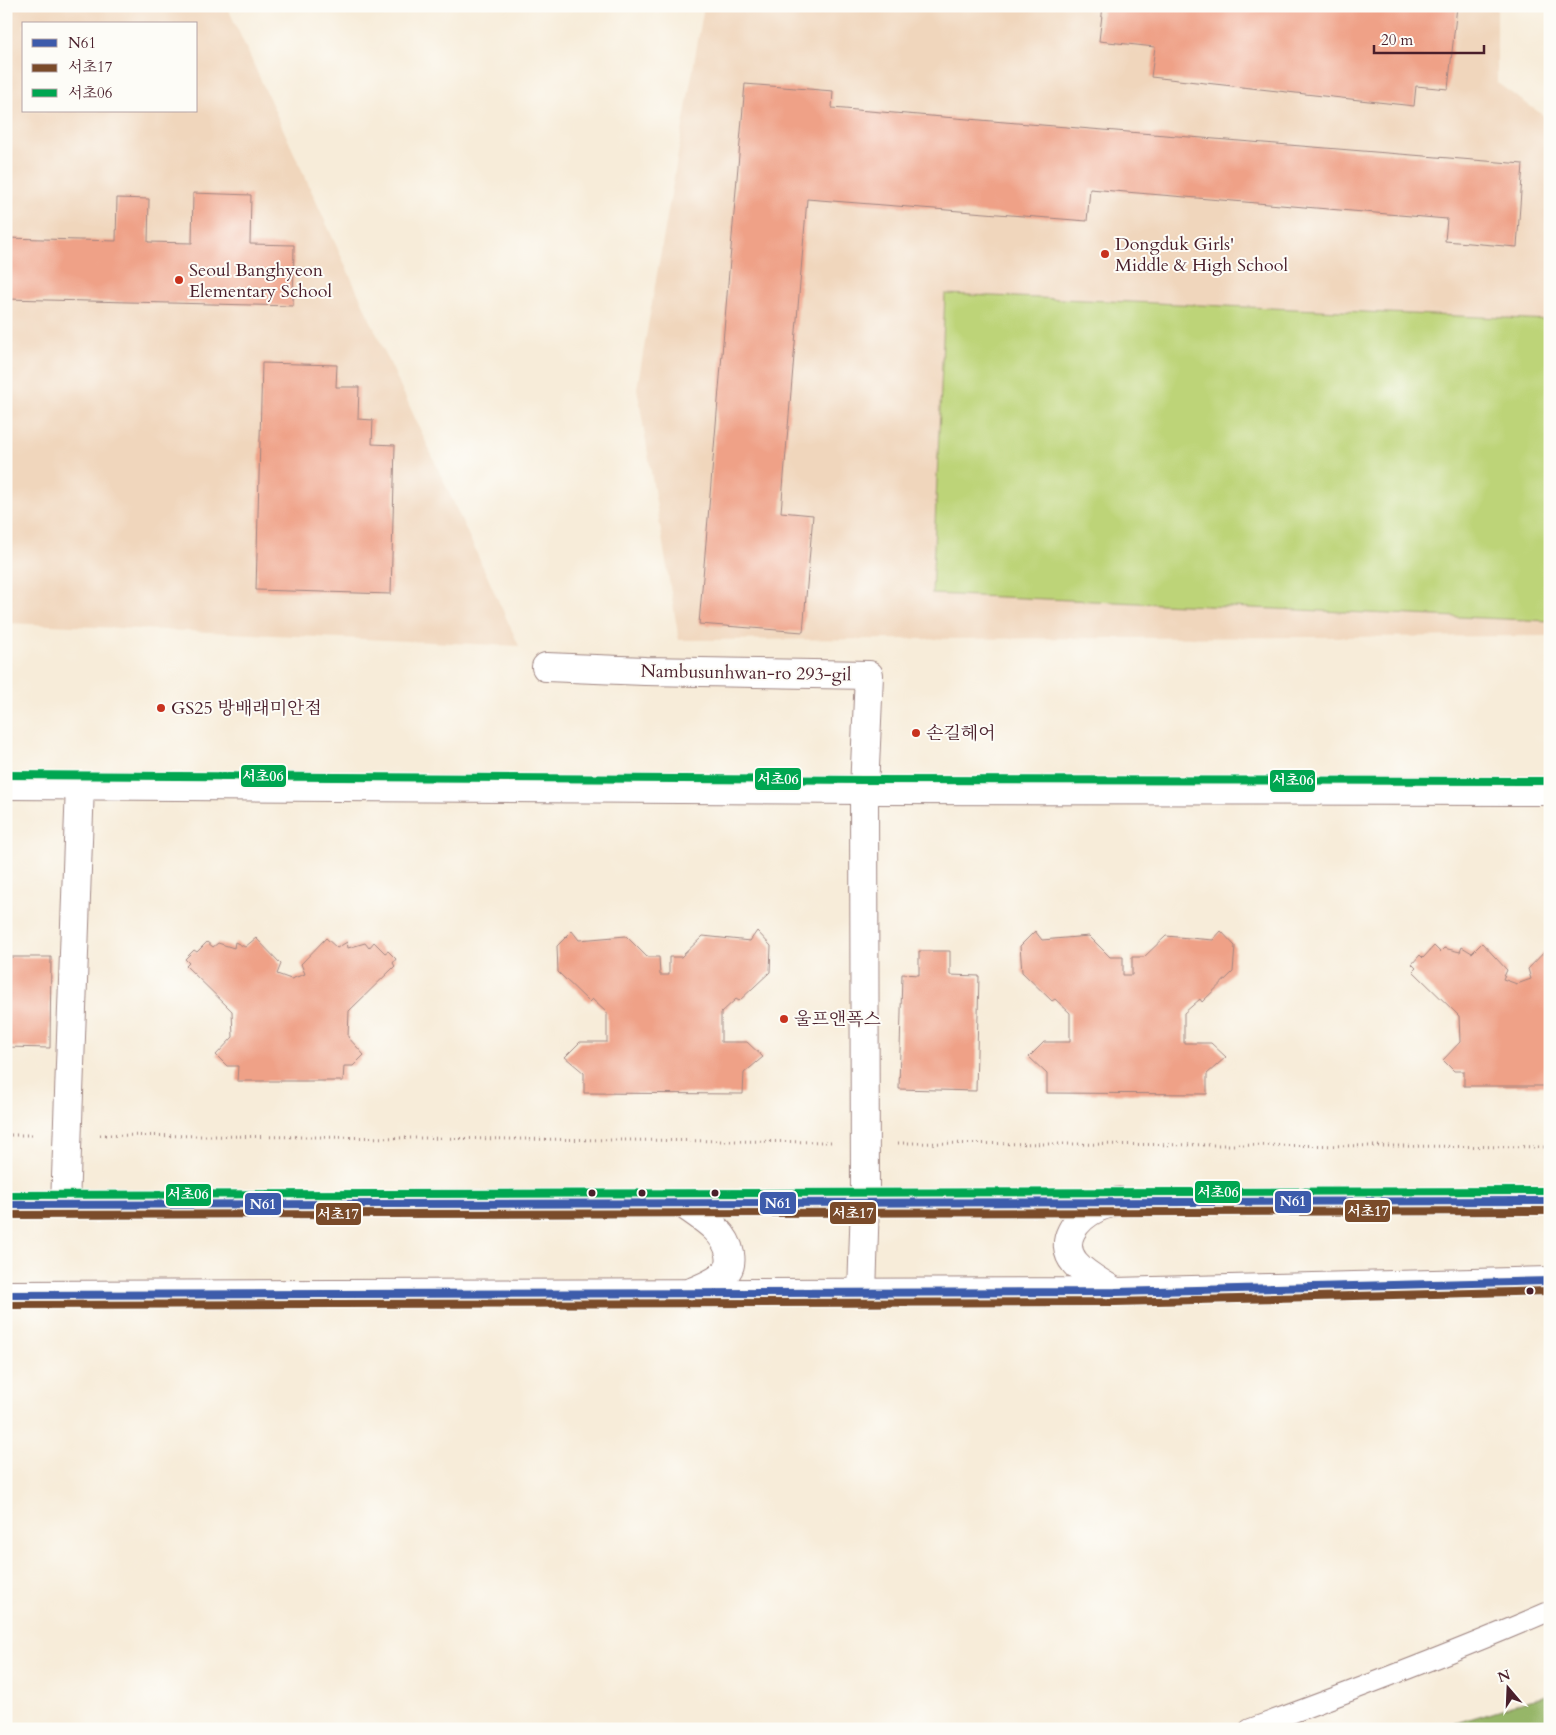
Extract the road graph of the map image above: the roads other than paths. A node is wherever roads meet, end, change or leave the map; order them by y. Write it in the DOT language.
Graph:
graph roads {
  1 [pos="546,667"];
  2 [pos="6,785"];
  3 [pos="80,786"];
  4 [pos="864,790"];
  5 [pos="1550,791"];
  6 [pos="1119,1201"];
  7 [pos="1550,1201"];
  8 [pos="865,1202"];
  9 [pos="683,1204"];
  10 [pos="6,1205"];
  11 [pos="65,1205"];
  12 [pos="1550,1281"];
  13 [pos="1115,1292"];
  14 [pos="689,1293"];
  15 [pos="862,1293"];
  16 [pos="6,1295"];
  17 [pos="1550,1611"];
  18 [pos="1249,1729"];
  1 -- 4 [label="main road, Nambusunhwan-ro 293-gil"];
  2 -- 3 [label="main road"];
  3 -- 4 [label="main road"];
  3 -- 11 [label="main road"];
  4 -- 5 [label="main road"];
  4 -- 8 [label="main road, Nambusunhwan-ro 293-gil"];
  6 -- 7 [label="main road"];
  6 -- 8 [label="main road"];
  6 -- 13 [label="main road"];
  8 -- 9 [label="main road"];
  8 -- 15 [label="main road, Nambusunhwan-ro 293-gil"];
  9 -- 11 [label="main road"];
  9 -- 14 [label="main road"];
  10 -- 11 [label="main road"];
  12 -- 13 [label="main road"];
  13 -- 15 [label="main road"];
  14 -- 15 [label="main road"];
  14 -- 16 [label="main road"];
  17 -- 18 [label="lane"];
}
